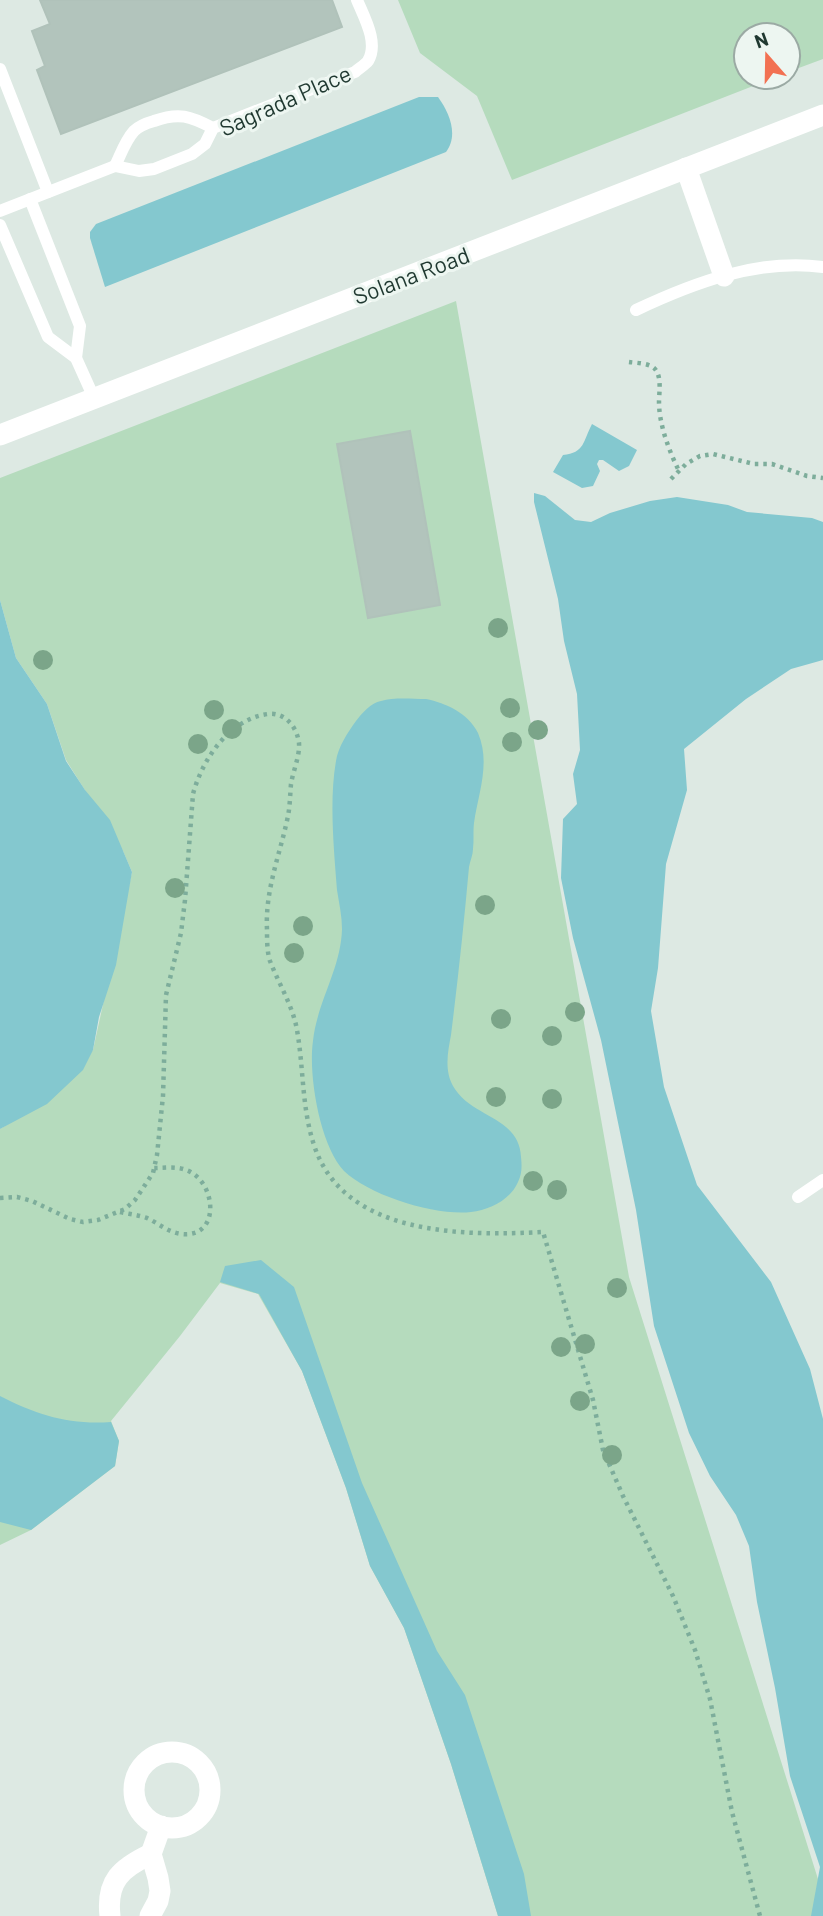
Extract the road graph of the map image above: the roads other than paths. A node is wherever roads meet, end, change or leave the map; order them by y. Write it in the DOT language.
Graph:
graph roads {
  1 [pos="357,0"];
  2 [pos="0,69"];
  3 [pos="823,115"];
  4 [pos="214,128"];
  5 [pos="115,166"];
  6 [pos="686,168"];
  7 [pos="48,192"];
  8 [pos="30,199"];
  9 [pos="0,211"];
  10 [pos="0,225"];
  11 [pos="823,267"];
  12 [pos="724,276"];
  13 [pos="636,310"];
  14 [pos="76,358"];
  15 [pos="94,398"];
  16 [pos="0,435"];
  17 [pos="823,1180"];
  18 [pos="798,1196"];
  19 [pos="161,1826"];
  20 [pos="151,1854"];
  21 [pos="110,1916"];
  22 [pos="150,1916"];
  1 -- 4 [label="lane, Sagrada Place"];
  2 -- 7 [label="lane"];
  3 -- 6 [label="street, Solana Road"];
  4 -- 5 [label="lane, Sagrada Place"];
  4 -- 5 [label="lane"];
  5 -- 7 [label="lane, Sagrada Place"];
  6 -- 12 [label="street"];
  6 -- 15 [label="street, Solana Road"];
  7 -- 8 [label="lane, Sagrada Place"];
  8 -- 9 [label="lane, Sagrada Place"];
  8 -- 14 [label="lane"];
  10 -- 14 [label="lane"];
  11 -- 12 [label="lane"];
  12 -- 13 [label="lane"];
  14 -- 15 [label="lane"];
  15 -- 16 [label="street, Solana Road"];
  17 -- 18 [label="lane"];
  19 -- 20 [label="street"];
  20 -- 21 [label="street"];
  20 -- 22 [label="street"];
}
